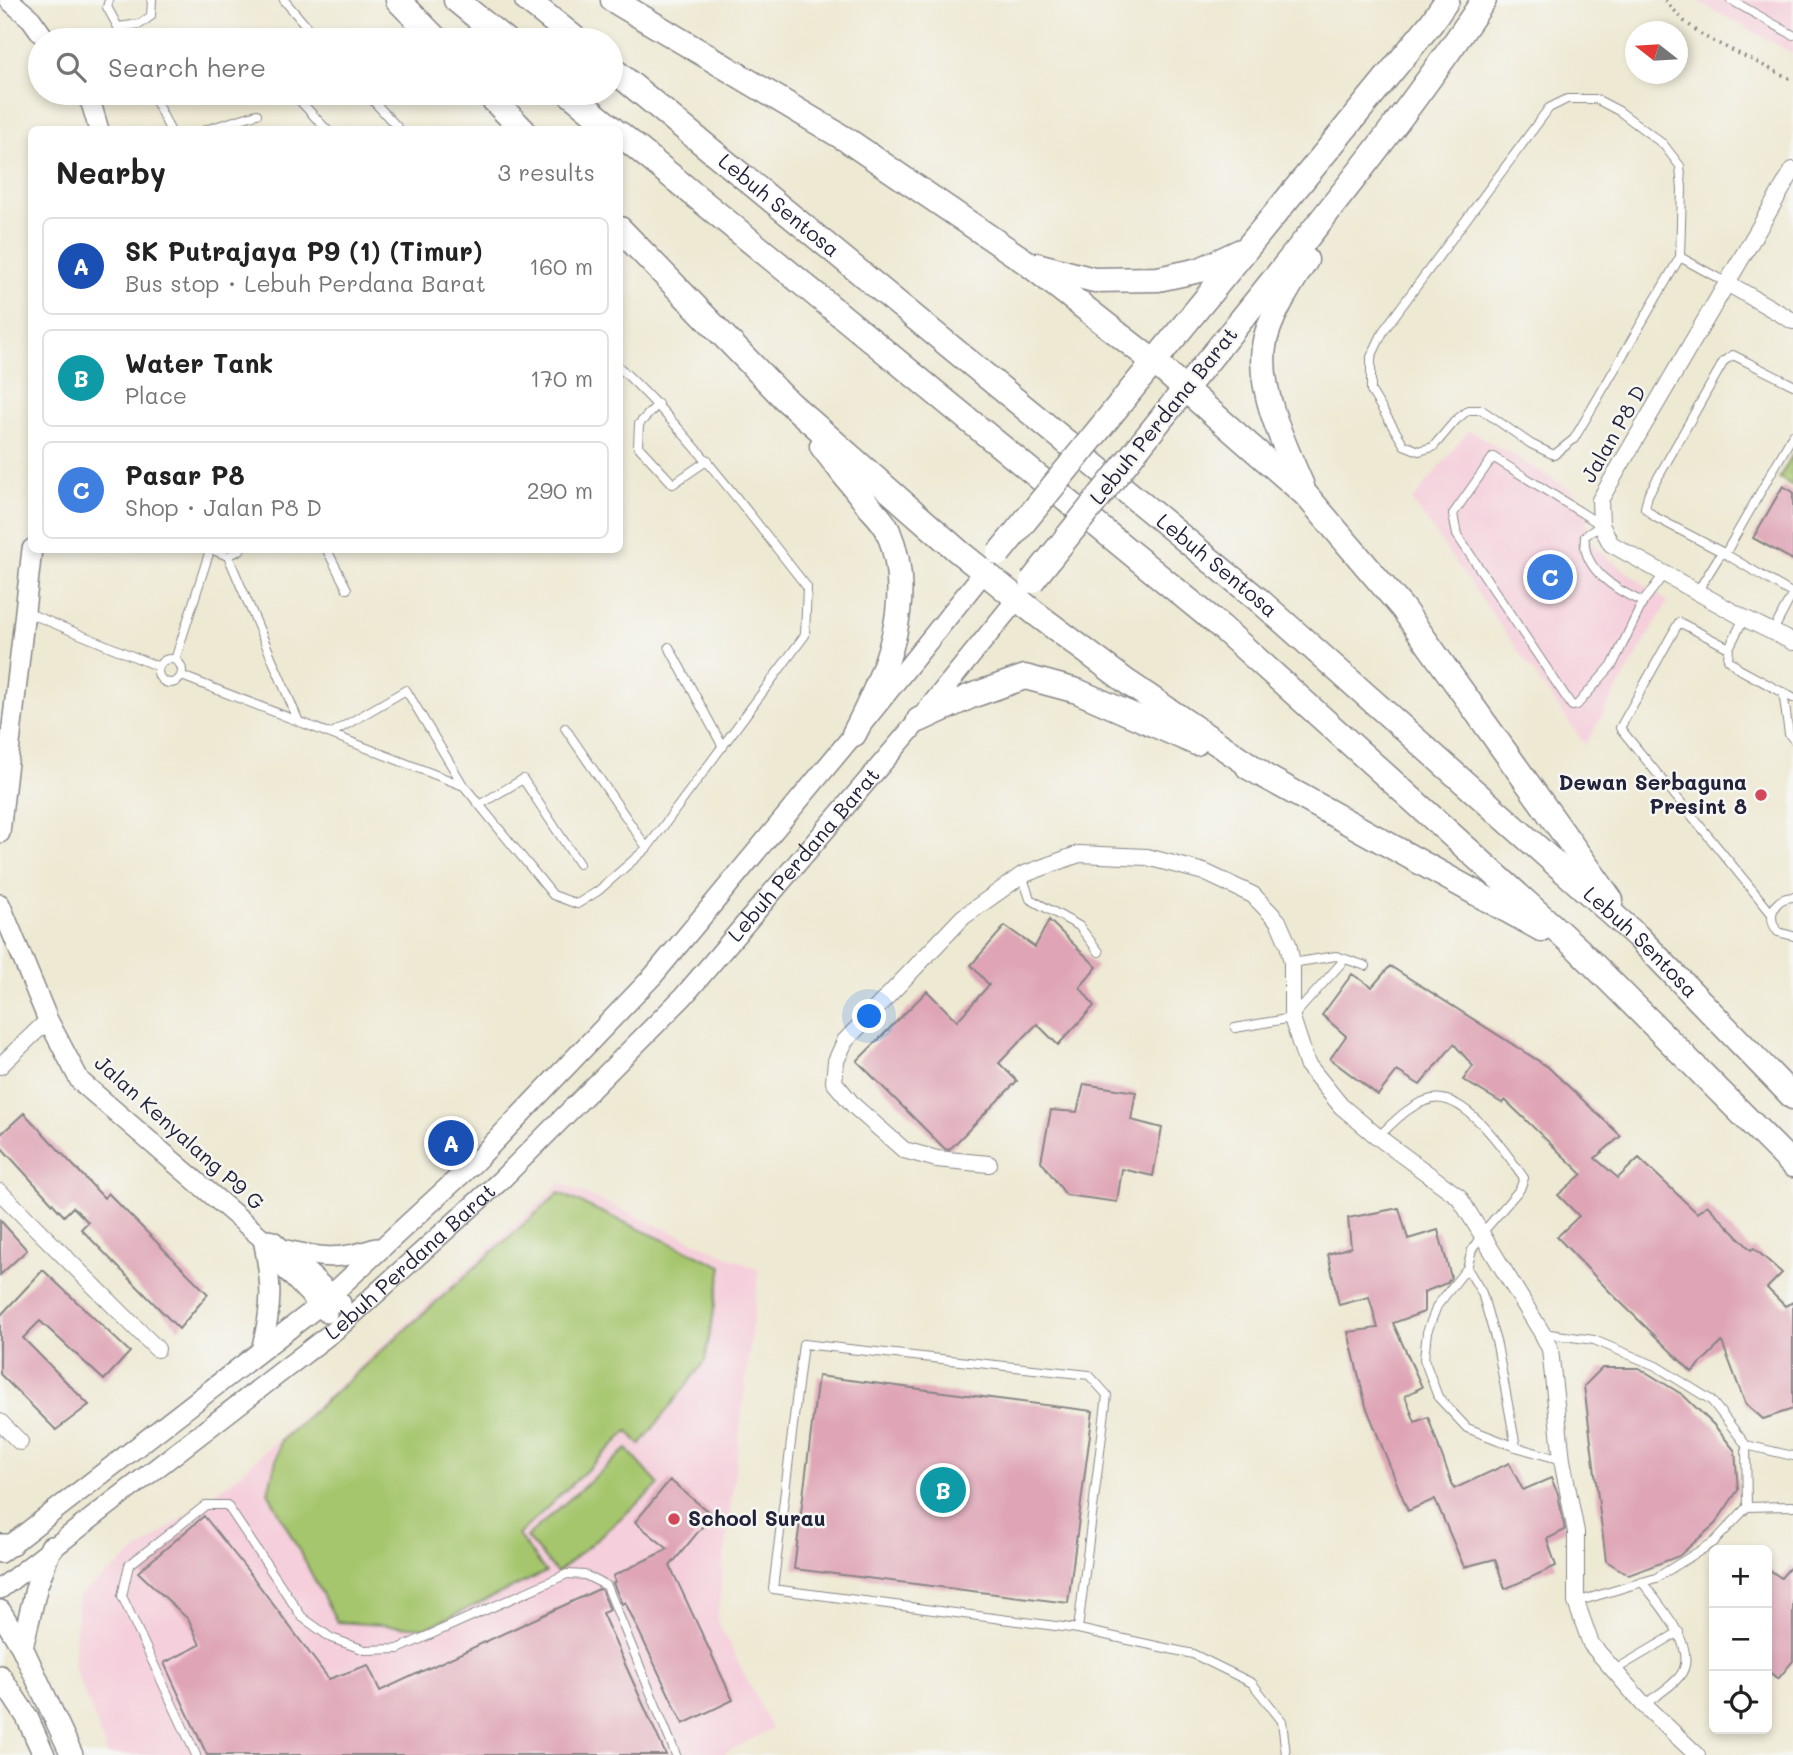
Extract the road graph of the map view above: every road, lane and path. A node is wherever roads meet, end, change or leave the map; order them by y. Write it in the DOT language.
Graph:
graph roads {
  1 [pos="109,0"];
  2 [pos="152,0"];
  3 [pos="284,0"];
  4 [pos="398,0"];
  5 [pos="456,0"];
  6 [pos="527,0"];
  7 [pos="613,0"];
  8 [pos="1447,0"];
  9 [pos="1484,0"];
  10 [pos="1665,0"];
  11 [pos="1731,0"];
  12 [pos="17,3"];
  13 [pos="118,27"];
  14 [pos="37,28"];
  15 [pos="308,28"];
  16 [pos="425,28"];
  17 [pos="490,28"];
  18 [pos="562,28"];
  19 [pos="1793,35"];
  20 [pos="623,78"];
  21 [pos="1793,80"];
  22 [pos="91,105"];
  23 [pos="158,105"];
  24 [pos="304,105"];
  25 [pos="377,105"];
  26 [pos="499,105"];
  27 [pos="584,105"];
  28 [pos="257,114"];
  29 [pos="98,126"];
  30 [pos="168,126"];
  31 [pos="218,126"];
  32 [pos="323,126"];
  33 [pos="396,126"];
  34 [pos="519,126"];
  35 [pos="609,126"];
  36 [pos="623,136"];
  37 [pos="1793,170"];
  38 [pos="1354,181"];
  39 [pos="623,232"];
  40 [pos="1246,248"];
  41 [pos="1680,257"];
  42 [pos="1026,262"];
  43 [pos="1727,283"];
  44 [pos="1793,321"];
  45 [pos="1154,362"];
  46 [pos="623,371"];
  47 [pos="1793,385"];
  48 [pos="1185,388"];
  49 [pos="785,400"];
  50 [pos="658,404"];
  51 [pos="1793,435"];
  52 [pos="708,460"];
  53 [pos="1306,495"];
  54 [pos="1601,525"];
  55 [pos="31,553"];
  56 [pos="210,553"];
  57 [pos="220,553"];
  58 [pos="234,553"];
  59 [pos="329,553"];
  60 [pos="1724,553"];
  61 [pos="228,556"];
  62 [pos="992,562"];
  63 [pos="1665,573"];
  64 [pos="347,589"];
  65 [pos="1025,590"];
  66 [pos="1697,592"];
  67 [pos="1793,594"];
  68 [pos="1643,602"];
  69 [pos="24,611"];
  70 [pos="1744,618"];
  71 [pos="1773,631"];
  72 [pos="1793,642"];
  73 [pos="670,647"];
  74 [pos="1729,648"];
  75 [pos="175,660"];
  76 [pos="159,667"];
  77 [pos="182,676"];
  78 [pos="1783,692"];
  79 [pos="1793,698"];
  80 [pos="919,720"];
  81 [pos="299,722"];
  82 [pos="565,727"];
  83 [pos="332,733"];
  84 [pos="854,734"];
  85 [pos="1793,740"];
  86 [pos="723,747"];
  87 [pos="1261,773"];
  88 [pos="464,786"];
  89 [pos="1,801"];
  90 [pos="480,805"];
  91 [pos="0,833"];
  92 [pos="646,848"];
  93 [pos="579,864"];
  94 [pos="1022,875"];
  95 [pos="1793,897"];
  96 [pos="0,904"];
  97 [pos="1772,914"];
  98 [pos="1637,936"];
  99 [pos="1793,936"];
  100 [pos="1578,949"];
  101 [pos="1099,951"];
  102 [pos="1345,958"];
  103 [pos="1292,963"];
  104 [pos="1366,966"];
  105 [pos="1292,1018"];
  106 [pos="48,1020"];
  107 [pos="1235,1028"];
  108 [pos="0,1066"];
  109 [pos="1793,1097"];
  110 [pos="1378,1137"];
  111 [pos="989,1164"];
  112 [pos="1793,1165"];
  113 [pos="0,1192"];
  114 [pos="1483,1232"];
  115 [pos="270,1245"];
  116 [pos="384,1245"];
  117 [pos="1467,1268"];
  118 [pos="326,1299"];
  119 [pos="346,1321"];
  120 [pos="1542,1333"];
  121 [pos="157,1349"];
  122 [pos="261,1350"];
  123 [pos="0,1422"];
  124 [pos="20,1442"];
  125 [pos="1746,1445"];
  126 [pos="1516,1447"];
  127 [pos="1793,1457"];
  128 [pos="1562,1460"];
  129 [pos="1793,1506"];
  130 [pos="1747,1507"];
  131 [pos="4,1548"];
  132 [pos="51,1548"];
  133 [pos="1642,1582"];
  134 [pos="0,1589"];
  135 [pos="1576,1602"];
  136 [pos="0,1611"];
  137 [pos="1078,1629"];
  138 [pos="1679,1632"];
  139 [pos="22,1647"];
  140 [pos="1613,1671"];
  141 [pos="0,1676"];
  142 [pos="1644,1705"];
  143 [pos="44,1755"];
  144 [pos="72,1755"];
  145 [pos="196,1755"];
  146 [pos="677,1755"];
  147 [pos="1286,1755"];
  148 [pos="1697,1755"];
  1 -- 13 [label="lane"];
  2 -- 13 [label="lane"];
  3 -- 15 [label="lane"];
  4 -- 16 [label="main road"];
  5 -- 17 [label="main road"];
  6 -- 18 [label="main road"];
  7 -- 42 [label="main road"];
  8 -- 40 [label="main road, Lebuh Perdana Barat"];
  9 -- 38 [label="main road, Lebuh Perdana Barat"];
  10 -- 21 [label="path"];
  11 -- 19 [label="lane"];
  12 -- 14 [label="street"];
  20 -- 98 [label="main road, Lebuh Sentosa"];
  22 -- 29 [label="street"];
  23 -- 30 [label="lane"];
  24 -- 32 [label="lane"];
  25 -- 33 [label="lane"];
  26 -- 34 [label="main road"];
  27 -- 35 [label="main road"];
  28 -- 31 [label="lane"];
  36 -- 100 [label="main road, Lebuh Sentosa"];
  37 -- 43 [label="street, Jalan P8 D"];
  38 -- 48 [label="main road, Lebuh Perdana Barat"];
  38 -- 53 [label="main road"];
  39 -- 49 [label="main road"];
  40 -- 42 [label="main road"];
  40 -- 45 [label="main road, Lebuh Perdana Barat"];
  41 -- 41 [label="lane"];
  41 -- 43 [label="lane"];
  42 -- 45 [label="main road"];
  43 -- 44 [label="street"];
  43 -- 54 [label="street, Jalan P8 D"];
  45 -- 48 [label="main road"];
  45 -- 62 [label="main road, Lebuh Perdana Barat, bridge"];
  46 -- 50 [label="lane"];
  47 -- 60 [label="lane"];
  48 -- 53 [label="main road"];
  48 -- 65 [label="main road, Lebuh Perdana Barat, bridge"];
  49 -- 62 [label="main road"];
  49 -- 84 [label="main road"];
  50 -- 52 [label="lane"];
  50 -- 52 [label="lane"];
  51 -- 60 [label="lane"];
  52 -- 86 [label="lane"];
  53 -- 98 [label="main road"];
  54 -- 63 [label="street"];
  54 -- 68 [label="lane"];
  54 -- 68 [label="lane"];
  55 -- 69 [label="street"];
  56 -- 75 [label="lane"];
  57 -- 61 [label="lane"];
  58 -- 61 [label="lane"];
  59 -- 64 [label="lane"];
  60 -- 66 [label="lane"];
  60 -- 67 [label="lane"];
  61 -- 81 [label="lane"];
  62 -- 65 [label="main road"];
  62 -- 84 [label="street, Lebuh Perdana Barat"];
  63 -- 66 [label="street"];
  63 -- 68 [label="lane"];
  65 -- 80 [label="street, Lebuh Perdana Barat"];
  65 -- 87 [label="main road"];
  66 -- 70 [label="street"];
  67 -- 71 [label="lane"];
  69 -- 76 [label="lane"];
  69 -- 89 [label="street"];
  70 -- 71 [label="street"];
  70 -- 74 [label="lane"];
  71 -- 72 [label="street"];
  73 -- 86 [label="lane"];
  74 -- 78 [label="lane"];
  74 -- 97 [label="lane"];
  75 -- 76 [label="lane"];
  75 -- 77 [label="lane"];
  76 -- 77 [label="lane"];
  77 -- 81 [label="lane"];
  78 -- 79 [label="lane"];
  78 -- 85 [label="lane"];
  80 -- 87 [label="main road"];
  80 -- 119 [label="street, Lebuh Perdana Barat"];
  81 -- 83 [label="lane"];
  82 -- 92 [label="lane"];
  83 -- 88 [label="lane"];
  83 -- 88 [label="lane"];
  84 -- 116 [label="street, Lebuh Perdana Barat"];
  86 -- 92 [label="lane"];
  87 -- 100 [label="main road"];
  88 -- 90 [label="lane"];
  89 -- 91 [label="street"];
  90 -- 92 [label="lane"];
  90 -- 93 [label="lane"];
  94 -- 101 [label="lane"];
  94 -- 103 [label="street"];
  94 -- 111 [label="street"];
  95 -- 97 [label="lane"];
  96 -- 106 [label="street, Jalan Kenyalang P9 G"];
  97 -- 99 [label="lane"];
  98 -- 109 [label="main road, Lebuh Sentosa"];
  100 -- 112 [label="main road, Lebuh Sentosa"];
  102 -- 103 [label="lane"];
  102 -- 104 [label="lane"];
  102 -- 105 [label="lane"];
  103 -- 105 [label="street"];
  105 -- 107 [label="lane"];
  105 -- 110 [label="street"];
  106 -- 108 [label="street"];
  106 -- 115 [label="street, Jalan Kenyalang P9 G"];
  110 -- 114 [label="street"];
  110 -- 114 [label="lane"];
  113 -- 121 [label="street"];
  114 -- 117 [label="lane"];
  114 -- 120 [label="street"];
  115 -- 116 [label="street"];
  115 -- 118 [label="street, Jalan Kenyalang P9 G"];
  115 -- 122 [label="street"];
  116 -- 118 [label="street, Lebuh Perdana Barat"];
  117 -- 126 [label="lane"];
  117 -- 126 [label="lane"];
  118 -- 119 [label="street, Jalan Kenyalang P9 G"];
  118 -- 122 [label="street, Lebuh Perdana Barat"];
  119 -- 132 [label="street, Lebuh Perdana Barat"];
  120 -- 125 [label="lane"];
  120 -- 128 [label="street"];
  122 -- 131 [label="street, Lebuh Perdana Barat"];
  123 -- 124 [label="street"];
  125 -- 127 [label="lane"];
  125 -- 130 [label="lane"];
  126 -- 128 [label="lane"];
  128 -- 135 [label="street"];
  129 -- 130 [label="lane"];
  130 -- 133 [label="lane"];
  132 -- 134 [label="street, Lebuh Perdana Barat"];
  132 -- 139 [label="main road"];
  133 -- 135 [label="lane"];
  133 -- 138 [label="lane"];
  135 -- 140 [label="street"];
  136 -- 139 [label="main road"];
  137 -- 137 [label="lane"];
  137 -- 147 [label="lane"];
  138 -- 140 [label="lane"];
  138 -- 142 [label="lane"];
  139 -- 144 [label="main road"];
  140 -- 142 [label="street"];
  141 -- 143 [label="main road"];
  142 -- 148 [label="street"];
  145 -- 146 [label="lane"];
}
